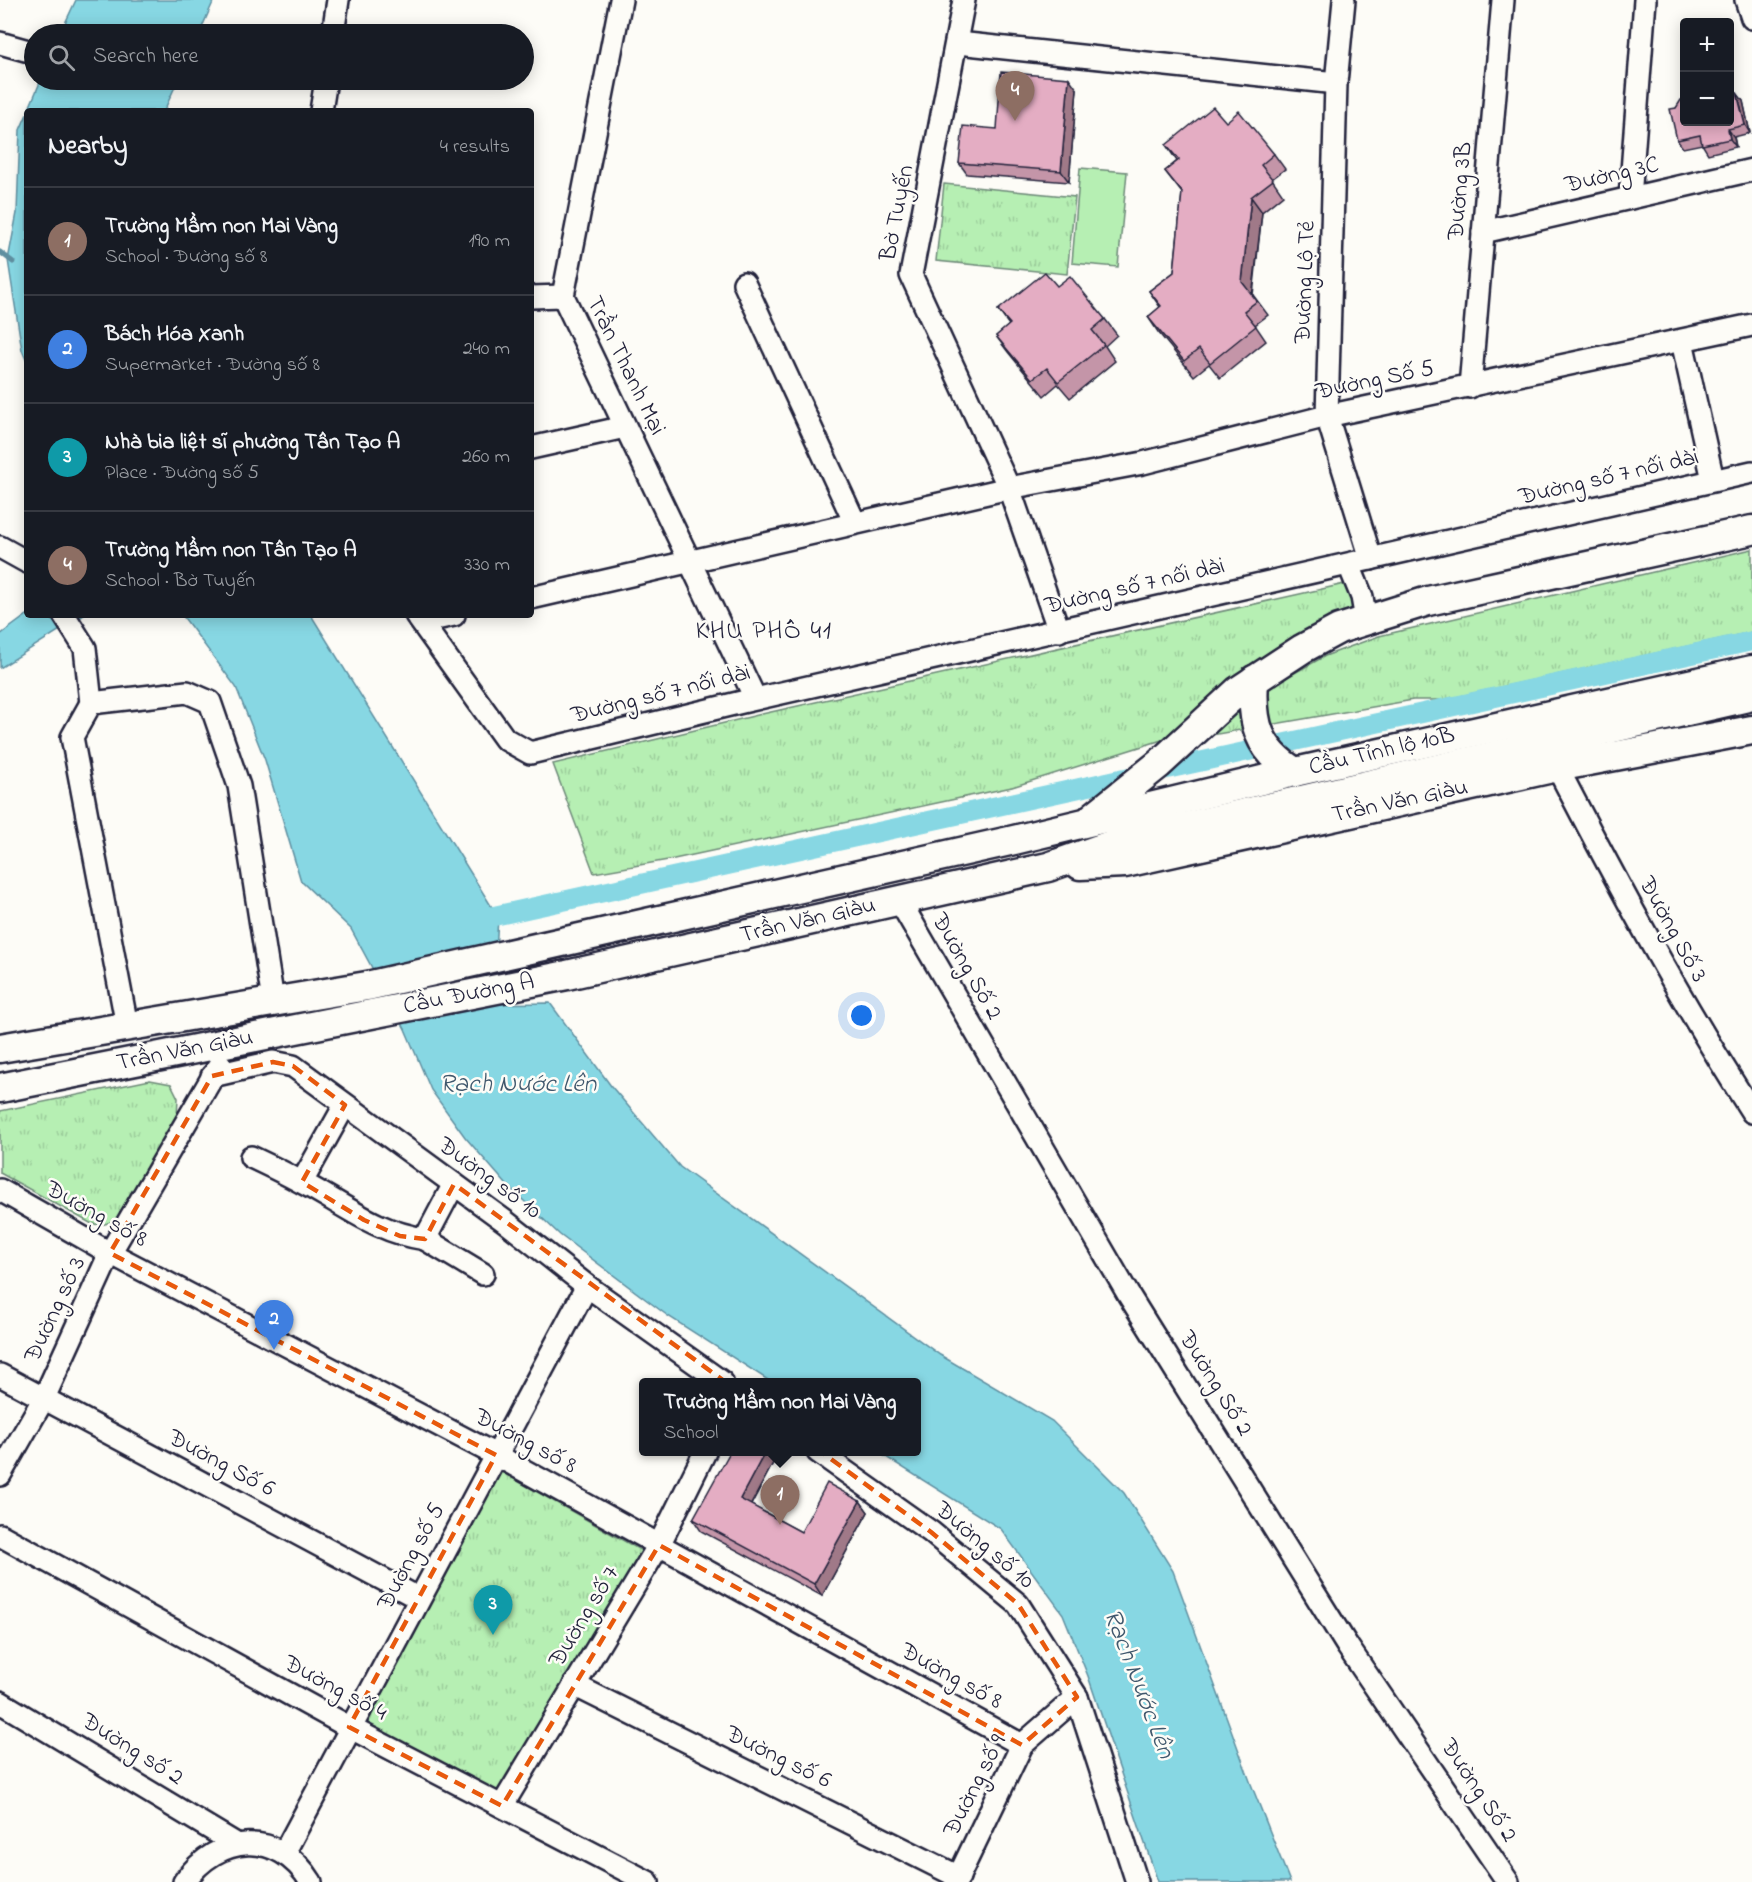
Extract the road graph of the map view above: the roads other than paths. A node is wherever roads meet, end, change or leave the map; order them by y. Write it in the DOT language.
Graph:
graph roads {
  1 [pos="338,0"];
  2 [pos="621,0"];
  3 [pos="964,0"];
  4 [pos="1344,0"];
  5 [pos="1503,0"];
  6 [pos="1645,0"];
  7 [pos="1746,0"];
  8 [pos="1752,18"];
  9 [pos="334,24"];
  10 [pos="0,43"];
  11 [pos="958,43"];
  12 [pos="24,50"];
  13 [pos="1336,83"];
  14 [pos="324,90"];
  15 [pos="321,108"];
  16 [pos="1752,170"];
  17 [pos="1630,198"];
  18 [pos="1483,232"];
  19 [pos="744,283"];
  20 [pos="563,296"];
  21 [pos="534,297"];
  22 [pos="1752,325"];
  23 [pos="1682,341"];
  24 [pos="1470,387"];
  25 [pos="1327,416"];
  26 [pos="625,427"];
  27 [pos="534,447"];
  28 [pos="1752,472"];
  29 [pos="1713,480"];
  30 [pos="1009,488"];
  31 [pos="855,523"];
  32 [pos="1752,530"];
  33 [pos="0,547"];
  34 [pos="1371,559"];
  35 [pos="24,560"];
  36 [pos="690,561"];
  37 [pos="1349,565"];
  38 [pos="534,597"];
  39 [pos="66,618"];
  40 [pos="419,619"];
  41 [pos="1366,620"];
  42 [pos="1059,631"];
  43 [pos="1752,670"];
  44 [pos="1248,689"];
  45 [pos="1752,696"];
  46 [pos="755,699"];
  47 [pos="91,703"];
  48 [pos="1752,730"];
  49 [pos="1557,767"];
  50 [pos="1295,772"];
  51 [pos="1088,821"];
  52 [pos="1014,840"];
  53 [pos="1083,855"];
  54 [pos="1048,867"];
  55 [pos="898,900"];
  56 [pos="557,945"];
  57 [pos="567,975"];
  58 [pos="367,986"];
  59 [pos="273,1001"];
  60 [pos="370,1015"];
  61 [pos="127,1026"];
  62 [pos="232,1042"];
  63 [pos="0,1048"];
  64 [pos="212,1076"];
  65 [pos="0,1088"];
  66 [pos="345,1105"];
  67 [pos="1752,1112"];
  68 [pos="251,1157"];
  69 [pos="302,1182"];
  70 [pos="454,1184"];
  71 [pos="0,1190"];
  72 [pos="425,1239"];
  73 [pos="110,1253"];
  74 [pos="483,1274"];
  75 [pos="587,1286"];
  76 [pos="0,1375"];
  77 [pos="715,1378"];
  78 [pos="44,1398"];
  79 [pos="496,1455"];
  80 [pos="703,1456"];
  81 [pos="824,1456"];
  82 [pos="0,1475"];
  83 [pos="0,1535"];
  84 [pos="659,1545"];
  85 [pos="418,1598"];
  86 [pos="574,1685"];
  87 [pos="1077,1697"];
  88 [pos="0,1702"];
  89 [pos="349,1727"];
  90 [pos="1022,1745"];
  91 [pos="502,1806"];
  92 [pos="236,1844"];
  93 [pos="284,1853"];
  94 [pos="958,1879"];
  95 [pos="184,1882"];
  96 [pos="311,1882"];
  97 [pos="648,1882"];
  98 [pos="1137,1882"];
  99 [pos="1508,1882"];
  1 -- 9 [label="street"];
  2 -- 20 [label="street, Trần Thanh Mại"];
  3 -- 11 [label="street, Bờ Tuyến"];
  4 -- 13 [label="street, Đường Lộ Tẻ"];
  5 -- 18 [label="street, Đường 3B"];
  6 -- 17 [label="street"];
  7 -- 8 [label="street"];
  10 -- 12 [label="street"];
  11 -- 13 [label="street"];
  11 -- 30 [label="street, Bờ Tuyến"];
  13 -- 25 [label="street, Đường Lộ Tẻ"];
  14 -- 15 [label="street"];
  16 -- 17 [label="street, Đường 3C"];
  17 -- 18 [label="street, Đường 3C"];
  18 -- 24 [label="street, Đường 3B"];
  19 -- 31 [label="street"];
  20 -- 21 [label="street"];
  20 -- 26 [label="street, Trần Thanh Mại"];
  22 -- 23 [label="street, Đường Số 5"];
  23 -- 24 [label="street, Đường Số 5"];
  23 -- 29 [label="street"];
  24 -- 25 [label="street, Đường Số 5"];
  25 -- 30 [label="street, Đường Số 5"];
  25 -- 34 [label="street, Đường Lộ Tẻ"];
  26 -- 27 [label="street"];
  26 -- 36 [label="street, Trần Thanh Mại"];
  28 -- 29 [label="street, Đường số 7 nối dài"];
  29 -- 34 [label="street, Đường số 7 nối dài"];
  30 -- 31 [label="street, Đường Số 5"];
  30 -- 42 [label="street, Bờ Tuyến"];
  31 -- 36 [label="street, Đường Số 5"];
  32 -- 41 [label="main road"];
  33 -- 35 [label="street"];
  34 -- 37 [label="street, Đường số 7 nối dài"];
  36 -- 38 [label="street, Đường Số 5"];
  36 -- 46 [label="street, Trần Thanh Mại"];
  37 -- 41 [label="street"];
  37 -- 42 [label="street, Đường số 7 nối dài"];
  39 -- 47 [label="street"];
  40 -- 46 [label="street, Đường số 7 nối dài"];
  41 -- 44 [label="main road"];
  42 -- 46 [label="street, Đường số 7 nối dài"];
  43 -- 50 [label="main road, Cầu Tỉnh lộ 10B"];
  44 -- 50 [label="main road"];
  44 -- 51 [label="main road"];
  45 -- 53 [label="main road, Cầu Tỉnh lộ 10B"];
  47 -- 59 [label="street"];
  47 -- 61 [label="street"];
  48 -- 49 [label="main road, Trần Văn Giàu"];
  49 -- 54 [label="main road, Trần Văn Giàu"];
  49 -- 67 [label="street, Đường Số 3"];
  50 -- 51 [label="main road, Cầu Tỉnh lộ 10B"];
  51 -- 52 [label="main road, Cầu Tỉnh lộ 10B"];
  52 -- 56 [label="main road, Trần Văn Giàu"];
  53 -- 54 [label="main road, Trần Văn Giàu"];
  54 -- 55 [label="main road, Trần Văn Giàu"];
  55 -- 57 [label="main road, Trần Văn Giàu"];
  55 -- 99 [label="street, Đường Số 2"];
  56 -- 58 [label="main road, Cầu Đường A"];
  57 -- 60 [label="main road, Cầu Đường A"];
  58 -- 59 [label="main road, Trần Văn Giàu"];
  59 -- 61 [label="main road, Trần Văn Giàu"];
  60 -- 62 [label="main road, Trần Văn Giàu"];
  61 -- 63 [label="main road, Trần Văn Giàu"];
  62 -- 64 [label="street, Đường số 3"];
  62 -- 65 [label="main road, Trần Văn Giàu"];
  64 -- 66 [label="street, Đường số 10"];
  64 -- 73 [label="street, Đường số 3"];
  66 -- 69 [label="street"];
  66 -- 70 [label="street, Đường số 10"];
  68 -- 69 [label="street"];
  69 -- 72 [label="street"];
  70 -- 72 [label="street"];
  70 -- 75 [label="street, Đường số 10"];
  71 -- 73 [label="street, Đường số 8"];
  72 -- 74 [label="street"];
  73 -- 78 [label="street, Đường số 3"];
  73 -- 79 [label="street, Đường số 8"];
  75 -- 77 [label="street, Đường số 10"];
  75 -- 79 [label="street, Đường số 5"];
  76 -- 78 [label="street, Đường Số 6"];
  78 -- 82 [label="street, Đường số 3"];
  78 -- 85 [label="street, Đường Số 6"];
  79 -- 84 [label="street, Đường số 8"];
  79 -- 85 [label="street, Đường số 5"];
  80 -- 84 [label="street, Đường số 7"];
  81 -- 87 [label="street, Đường số 10"];
  83 -- 89 [label="street, Đường số 4"];
  84 -- 86 [label="street, Đường số 7"];
  84 -- 90 [label="street, Đường số 8"];
  85 -- 89 [label="street, Đường số 5"];
  86 -- 91 [label="street, Đường số 7"];
  86 -- 94 [label="street, Đường số 6"];
  87 -- 90 [label="street, Đường số 9"];
  87 -- 98 [label="street, Đường số 10"];
  88 -- 92 [label="street, Đường số 2"];
  89 -- 91 [label="street, Đường số 4"];
  89 -- 93 [label="street, Đường số 5"];
  90 -- 94 [label="street, Đường số 9"];
  91 -- 97 [label="street, Đường số 4"];
  92 -- 93 [label="street"];
  92 -- 95 [label="street"];
  93 -- 96 [label="street"];
}
